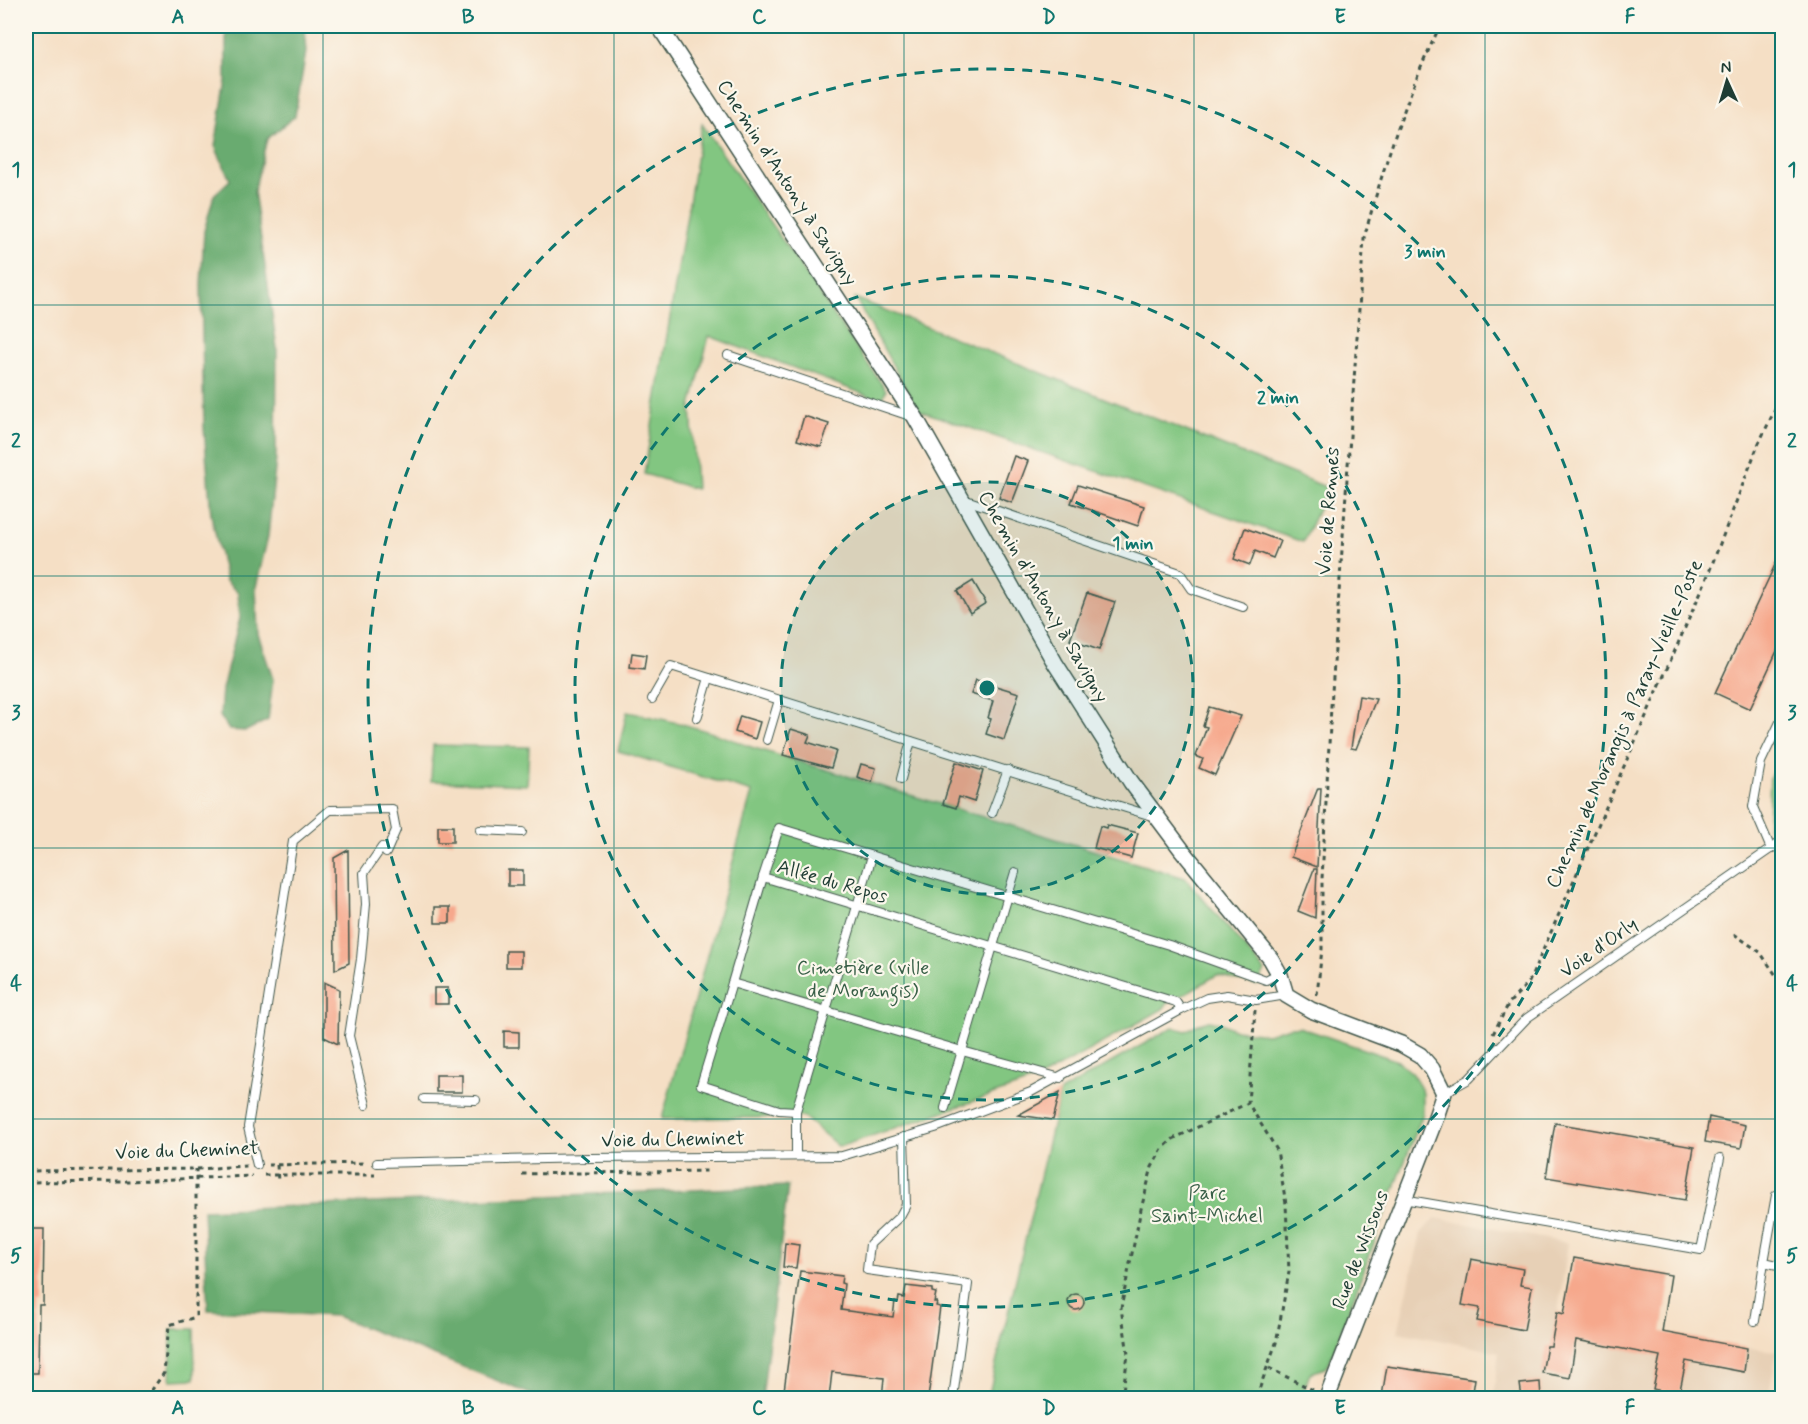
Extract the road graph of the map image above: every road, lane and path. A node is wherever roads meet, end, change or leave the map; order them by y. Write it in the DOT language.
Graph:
graph roads {
  1 [pos="659,26"];
  2 [pos="1440,26"];
  3 [pos="728,355"];
  4 [pos="1782,395"];
  5 [pos="915,417"];
  6 [pos="961,498"];
  7 [pos="1243,607"];
  8 [pos="709,678"];
  9 [pos="652,699"];
  10 [pos="779,700"];
  11 [pos="697,718"];
  12 [pos="1782,718"];
  13 [pos="767,740"];
  14 [pos="911,741"];
  15 [pos="1008,770"];
  16 [pos="901,779"];
  17 [pos="992,813"];
  18 [pos="1157,817"];
  19 [pos="480,830"];
  20 [pos="522,832"];
  21 [pos="1782,841"];
  22 [pos="1771,849"];
  23 [pos="872,856"];
  24 [pos="1015,872"];
  25 [pos="763,877"];
  26 [pos="1008,896"];
  27 [pos="857,906"];
  28 [pos="1734,934"];
  29 [pos="993,946"];
  30 [pos="1280,974"];
  31 [pos="732,983"];
  32 [pos="1782,984"];
  33 [pos="1286,995"];
  34 [pos="1256,1000"];
  35 [pos="826,1010"];
  36 [pos="1181,1010"];
  37 [pos="1311,1010"];
  38 [pos="962,1051"];
  39 [pos="1487,1059"];
  40 [pos="1061,1078"];
  41 [pos="1444,1093"];
  42 [pos="424,1099"];
  43 [pos="476,1100"];
  44 [pos="1248,1103"];
  45 [pos="366,1105"];
  46 [pos="945,1108"];
  47 [pos="796,1111"];
  48 [pos="904,1137"];
  49 [pos="796,1156"];
  50 [pos="1720,1158"];
  51 [pos="377,1163"];
  52 [pos="257,1165"];
  53 [pos="277,1165"];
  54 [pos="196,1169"];
  55 [pos="26,1171"];
  56 [pos="278,1182"];
  57 [pos="1776,1195"];
  58 [pos="1403,1199"];
  59 [pos="1764,1262"];
  60 [pos="1782,1266"];
  61 [pos="1755,1321"];
  62 [pos="1269,1368"];
  63 [pos="146,1398"];
  64 [pos="952,1398"];
  65 [pos="1122,1398"];
  66 [pos="1256,1398"];
  67 [pos="1327,1398"];
  1 -- 5 [label="street, Chemin d'Antony à Savigny"];
  2 -- 37 [label="path, Voie de Rennes"];
  3 -- 5 [label="lane"];
  4 -- 39 [label="path, Chemin de Morangis à Paray-Vieille-Poste"];
  5 -- 6 [label="street, Chemin d'Antony à Savigny"];
  6 -- 7 [label="lane"];
  6 -- 18 [label="street, Chemin d'Antony à Savigny"];
  8 -- 9 [label="lane"];
  8 -- 10 [label="lane"];
  8 -- 11 [label="lane"];
  10 -- 13 [label="lane"];
  10 -- 14 [label="lane"];
  12 -- 22 [label="lane"];
  14 -- 15 [label="lane"];
  14 -- 16 [label="lane"];
  15 -- 17 [label="lane"];
  15 -- 18 [label="lane"];
  18 -- 30 [label="street, Chemin d'Antony à Savigny"];
  19 -- 20 [label="lane"];
  21 -- 22 [label="lane, Voie d'Orly"];
  22 -- 39 [label="lane, Voie d'Orly"];
  23 -- 25 [label="lane"];
  23 -- 26 [label="lane"];
  23 -- 27 [label="lane"];
  24 -- 26 [label="lane"];
  25 -- 27 [label="lane, Allée du Repos"];
  25 -- 31 [label="lane, Allée du Repos"];
  26 -- 29 [label="lane"];
  26 -- 30 [label="lane"];
  27 -- 29 [label="lane, Allée du Repos"];
  27 -- 35 [label="lane"];
  28 -- 32 [label="path"];
  29 -- 36 [label="lane, Allée du Repos"];
  29 -- 38 [label="lane"];
  30 -- 33 [label="street, Chemin d'Antony à Savigny"];
  31 -- 35 [label="lane"];
  31 -- 47 [label="lane, Allée du Repos"];
  33 -- 34 [label="lane, Voie du Cheminet"];
  33 -- 37 [label="street"];
  34 -- 36 [label="lane, Voie du Cheminet"];
  34 -- 44 [label="path"];
  35 -- 38 [label="lane"];
  35 -- 47 [label="lane"];
  36 -- 40 [label="lane, Voie du Cheminet"];
  37 -- 41 [label="street"];
  38 -- 40 [label="lane"];
  38 -- 46 [label="lane"];
  39 -- 41 [label="lane, Voie d'Orly"];
  40 -- 48 [label="lane, Voie du Cheminet"];
  41 -- 58 [label="street, Rue de Wissous"];
  42 -- 43 [label="lane"];
  44 -- 62 [label="path"];
  44 -- 65 [label="path"];
  45 -- 52 [label="lane"];
  47 -- 49 [label="lane"];
  48 -- 49 [label="lane, Voie du Cheminet"];
  48 -- 64 [label="lane"];
  49 -- 51 [label="lane, Voie du Cheminet"];
  50 -- 58 [label="lane"];
  51 -- 53 [label="path, Voie du Cheminet"];
  52 -- 53 [label="path, Voie du Cheminet"];
  52 -- 54 [label="path, Voie du Cheminet"];
  53 -- 56 [label="path"];
  54 -- 55 [label="path, Voie du Cheminet"];
  54 -- 63 [label="path"];
  57 -- 59 [label="lane"];
  58 -- 67 [label="street, Rue de Wissous"];
  59 -- 60 [label="lane"];
  59 -- 61 [label="lane"];
  62 -- 66 [label="path"];
  62 -- 67 [label="path"];
}
